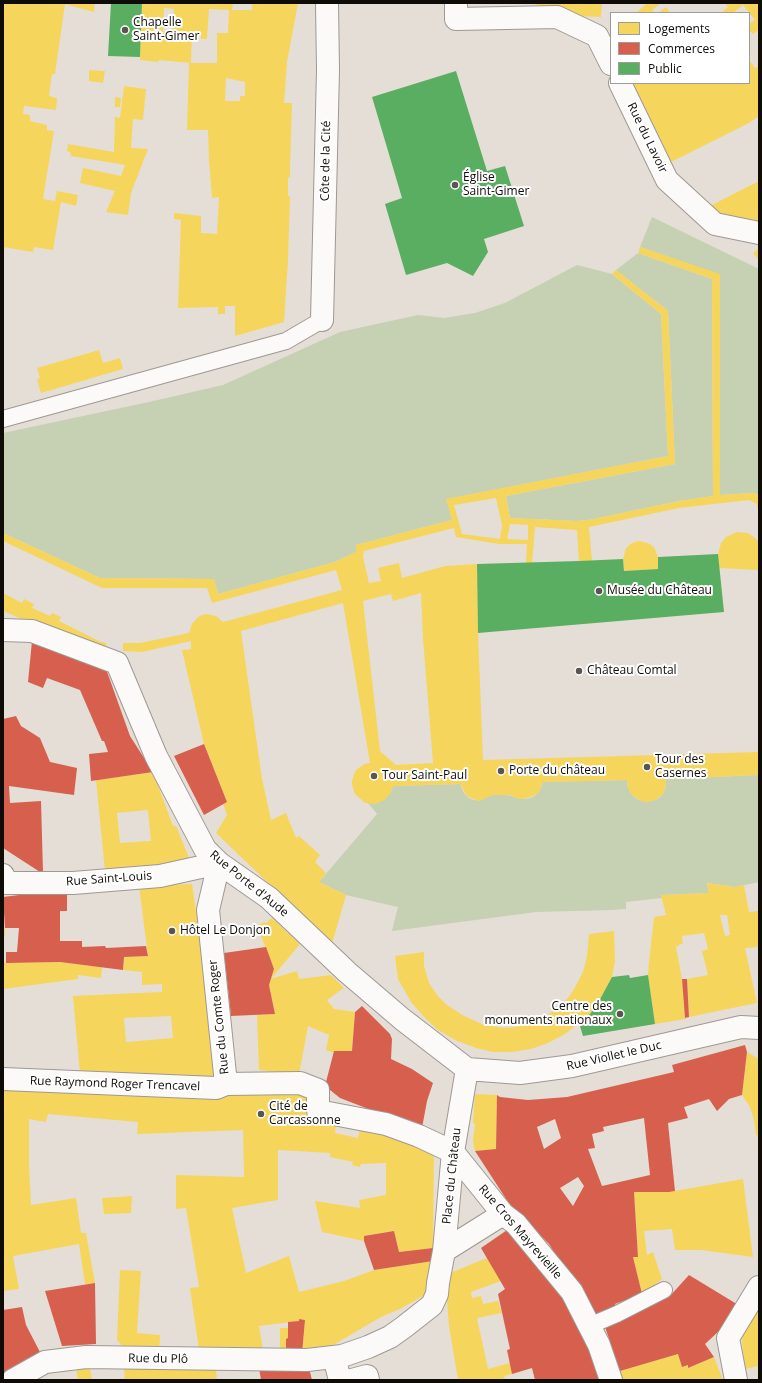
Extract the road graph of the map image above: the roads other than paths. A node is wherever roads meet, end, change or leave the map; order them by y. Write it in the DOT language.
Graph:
graph roads {
  1 [pos="327,3"];
  2 [pos="456,11"];
  3 [pos="610,62"];
  4 [pos="620,84"];
  5 [pos="759,233"];
  6 [pos="322,320"];
  7 [pos="3,419"];
  8 [pos="3,630"];
  9 [pos="219,863"];
  10 [pos="3,875"];
  11 [pos="759,1028"];
  12 [pos="467,1069"];
  13 [pos="3,1079"];
  14 [pos="226,1084"];
  15 [pos="453,1152"];
  16 [pos="503,1214"];
  17 [pos="444,1251"];
  18 [pos="759,1287"];
  19 [pos="664,1290"];
  20 [pos="589,1326"];
  21 [pos="334,1357"];
  22 [pos="13,1380"];
  23 [pos="340,1380"];
  24 [pos="352,1380"];
  25 [pos="368,1380"];
  26 [pos="611,1380"];
  27 [pos="736,1380"];
  1 -- 6 [label="street, Côte de la Cité"];
  2 -- 3 [label="street"];
  4 -- 5 [label="street, Rue du Lavoir"];
  6 -- 7 [label="lane"];
  8 -- 9 [label="street, Rue Porte d'Aude"];
  9 -- 10 [label="street, Rue Saint-Louis"];
  9 -- 12 [label="street, Rue Porte d'Aude"];
  9 -- 14 [label="street, Rue du Comte Roger"];
  11 -- 12 [label="street, Rue Viollet le Duc"];
  12 -- 15 [label="street, Place du Château"];
  13 -- 14 [label="street, Rue Raymond Roger Trencavel"];
  14 -- 15 [label="street, Rue du Comte Roger"];
  15 -- 16 [label="street, Rue Cros Mayrevieille"];
  15 -- 17 [label="street, Place du Château"];
  16 -- 17 [label="street"];
  16 -- 20 [label="street, Rue Cros Mayrevieille"];
  17 -- 21 [label="street, Place du Château"];
  18 -- 27 [label="street"];
  19 -- 20 [label="lane"];
  20 -- 26 [label="street, Rue Cros Mayrevieille"];
  21 -- 22 [label="street, Rue du Plô"];
  21 -- 23 [label="street"];
  24 -- 25 [label="street"];
}
